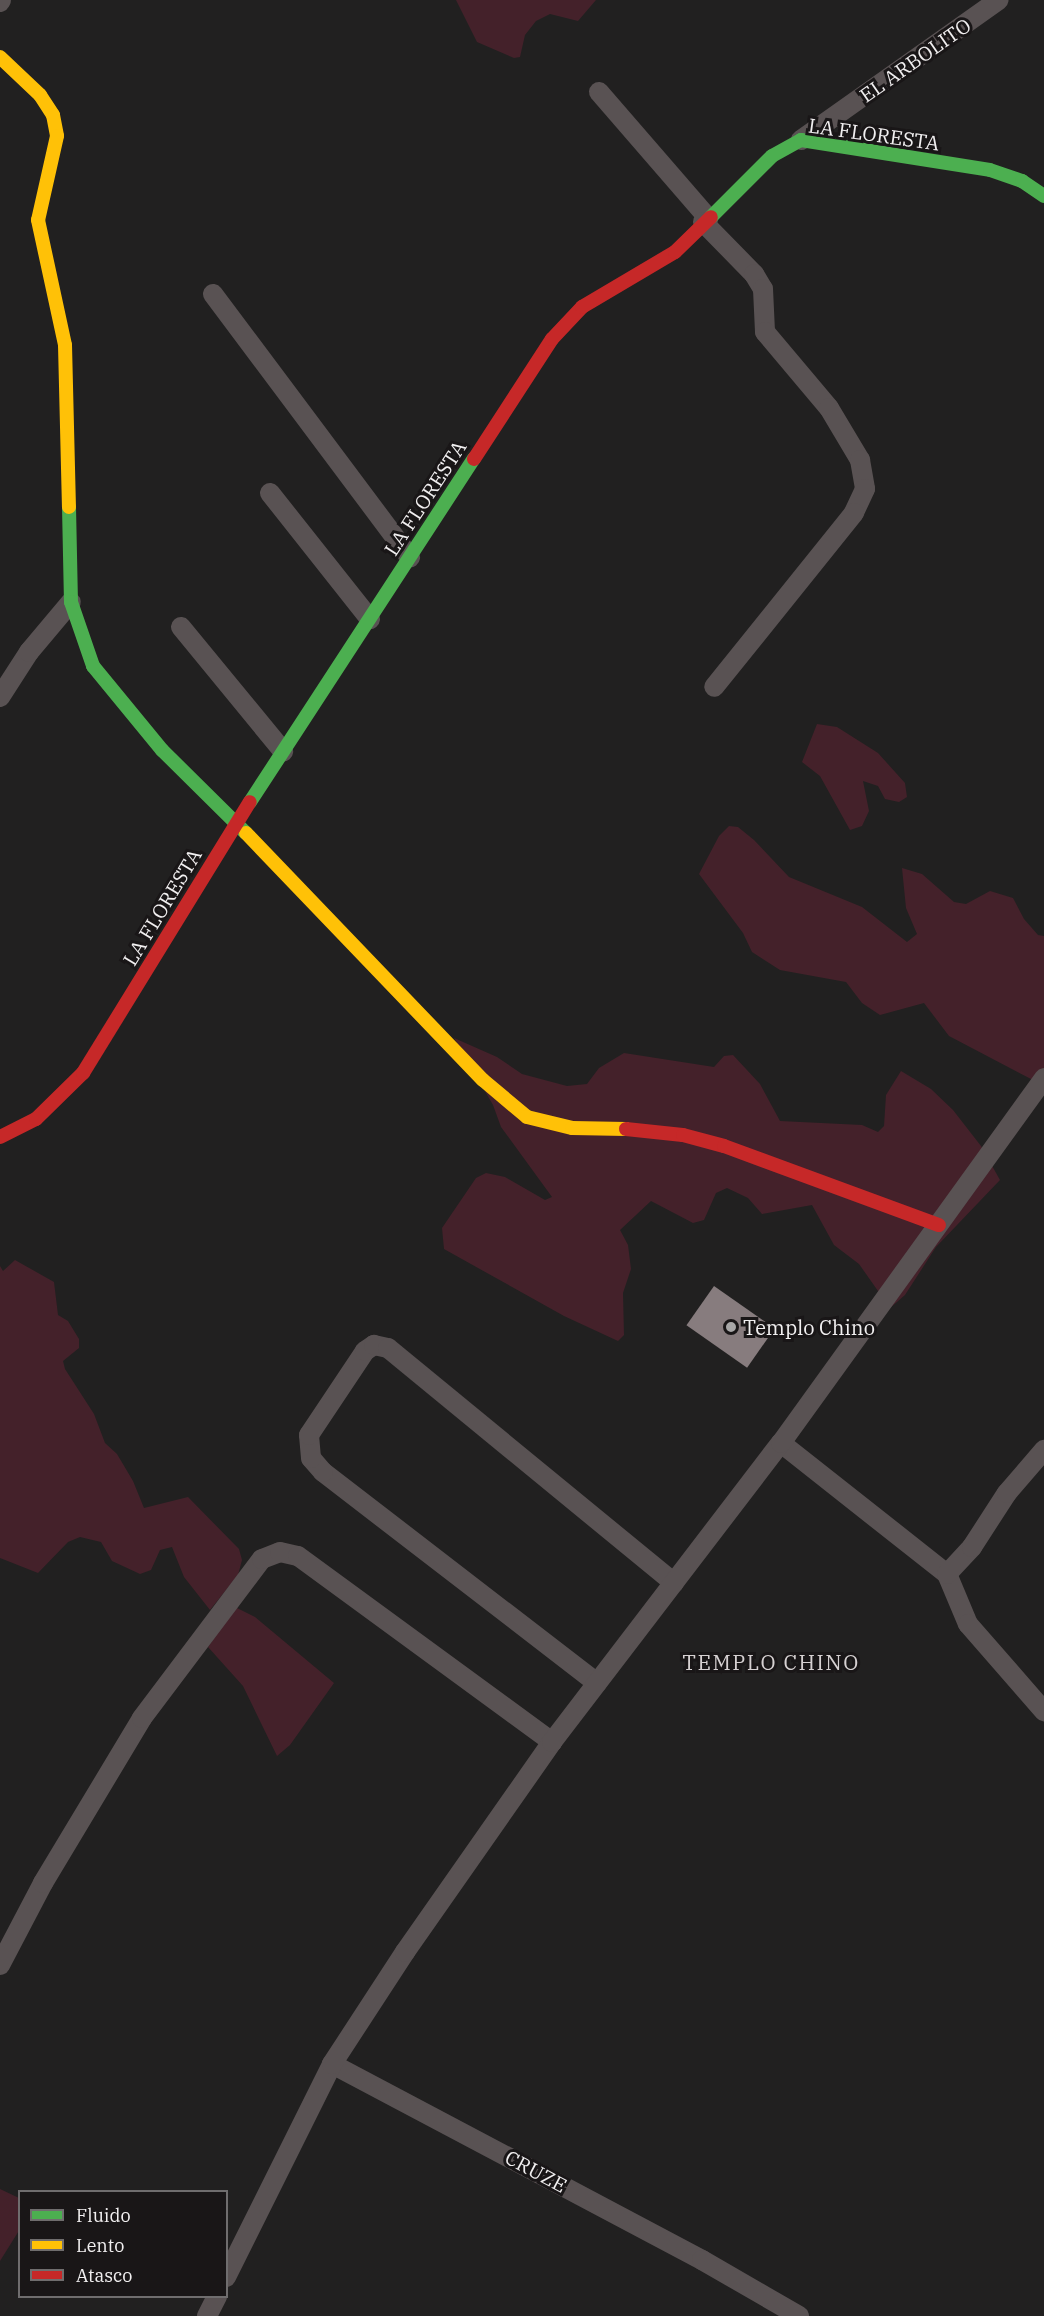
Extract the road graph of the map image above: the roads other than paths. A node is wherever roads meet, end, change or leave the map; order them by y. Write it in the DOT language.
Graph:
graph roads {
  1 [pos="999,0"];
  2 [pos="0,57"];
  3 [pos="599,92"];
  4 [pos="801,140"];
  5 [pos="1044,196"];
  6 [pos="706,220"];
  7 [pos="213,294"];
  8 [pos="270,492"];
  9 [pos="410,557"];
  10 [pos="71,602"];
  11 [pos="370,618"];
  12 [pos="181,627"];
  13 [pos="714,687"];
  14 [pos="0,697"];
  15 [pos="283,752"];
  16 [pos="235,825"];
  17 [pos="1044,1078"];
  18 [pos="0,1137"];
  19 [pos="939,1225"];
  20 [pos="781,1443"];
  21 [pos="1044,1450"];
  22 [pos="947,1574"];
  23 [pos="674,1583"];
  24 [pos="597,1683"];
  25 [pos="1044,1711"];
  26 [pos="552,1742"];
  27 [pos="0,1965"];
  28 [pos="332,2064"];
  29 [pos="228,2273"];
  30 [pos="216,2298"];
  31 [pos="207,2316"];
  32 [pos="799,2316"];
  1 -- 4 [label="street, EL ARBOLITO"];
  2 -- 10 [label="street"];
  3 -- 6 [label="street"];
  4 -- 5 [label="street, LA FLORESTA"];
  4 -- 6 [label="street, LA FLORESTA"];
  6 -- 9 [label="street, LA FLORESTA"];
  6 -- 13 [label="street"];
  7 -- 9 [label="street"];
  8 -- 11 [label="street"];
  9 -- 11 [label="street, LA FLORESTA"];
  10 -- 14 [label="street"];
  10 -- 16 [label="street"];
  11 -- 15 [label="street, LA FLORESTA"];
  12 -- 15 [label="street"];
  15 -- 16 [label="street, LA FLORESTA"];
  16 -- 18 [label="street, LA FLORESTA"];
  16 -- 19 [label="street"];
  17 -- 19 [label="street"];
  19 -- 20 [label="street"];
  20 -- 22 [label="street"];
  20 -- 23 [label="street"];
  21 -- 22 [label="street"];
  22 -- 25 [label="street"];
  23 -- 24 [label="street"];
  23 -- 24 [label="street"];
  24 -- 26 [label="street"];
  26 -- 27 [label="street"];
  26 -- 28 [label="street"];
  28 -- 29 [label="street"];
  28 -- 32 [label="street, CRUZE"];
  30 -- 31 [label="street"];
}
